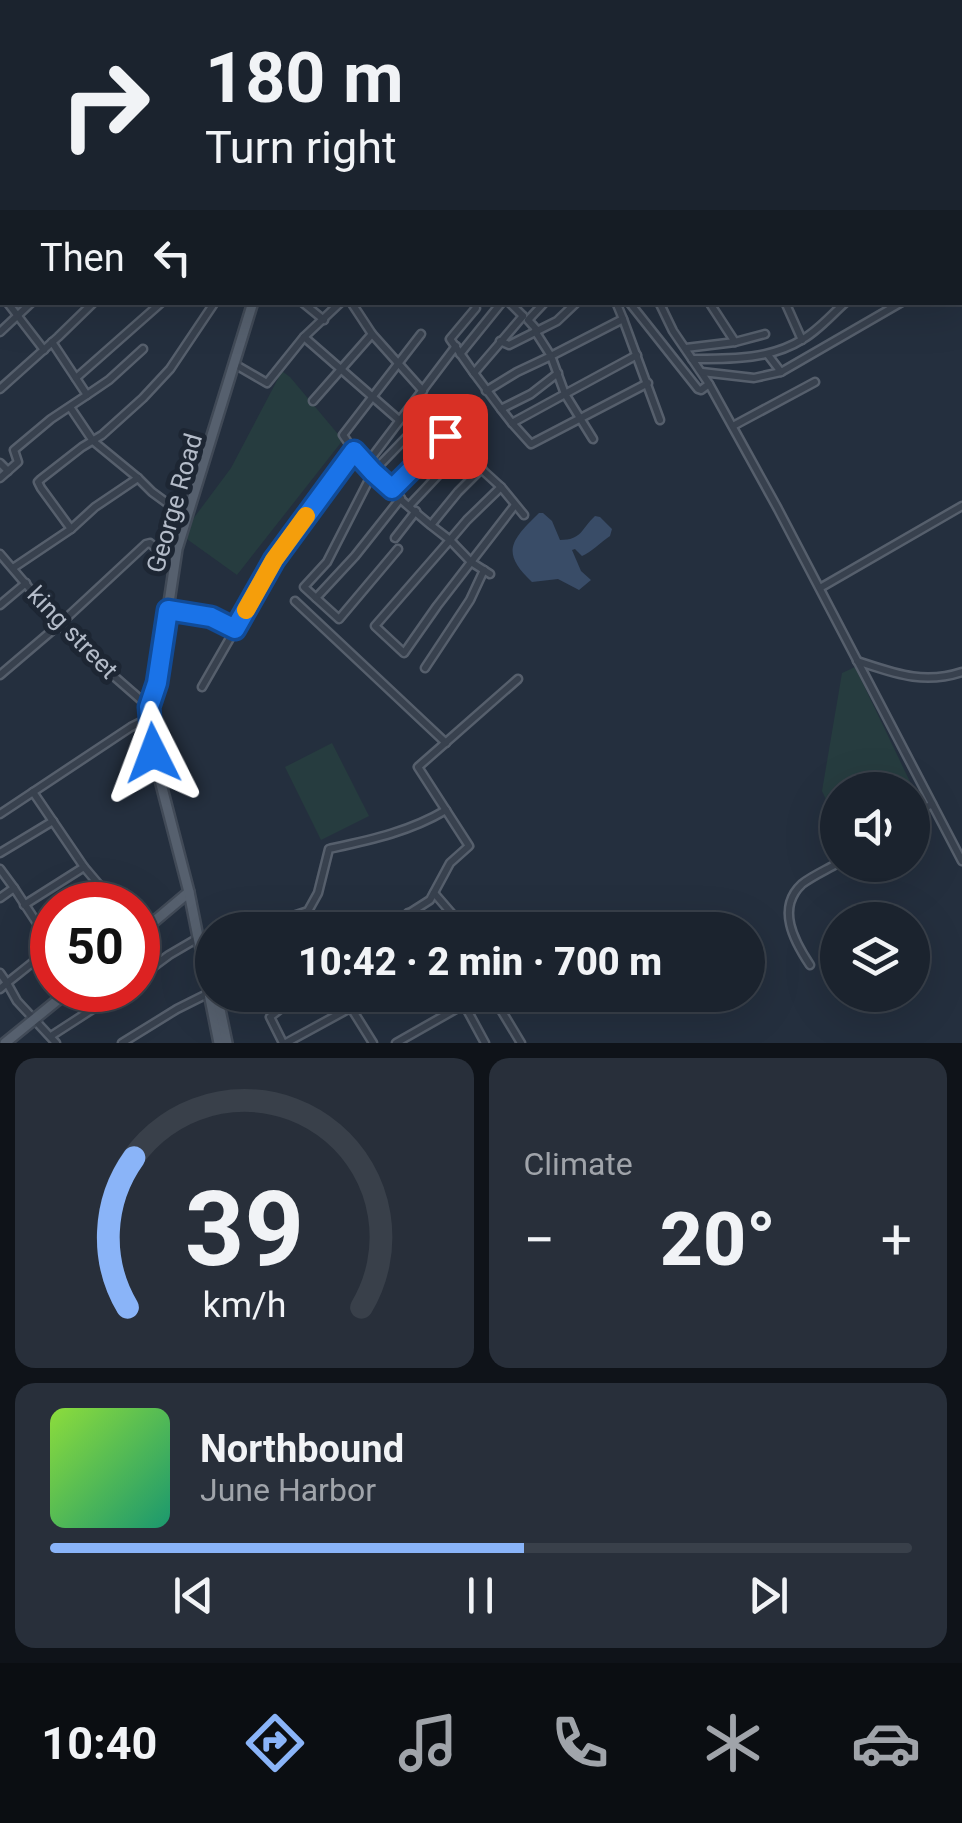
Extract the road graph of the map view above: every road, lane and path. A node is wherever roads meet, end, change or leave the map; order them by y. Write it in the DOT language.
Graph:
graph roads {
  1 [pos="9,305"];
  2 [pos="29,305"];
  3 [pos="91,305"];
  4 [pos="159,305"];
  5 [pos="214,305"];
  6 [pos="252,305"];
  7 [pos="306,305"];
  8 [pos="338,305"];
  9 [pos="353,305"];
  10 [pos="475,305"];
  11 [pos="499,305"];
  12 [pos="512,305"];
  13 [pos="540,305"];
  14 [pos="574,305"];
  15 [pos="617,305"];
  16 [pos="631,305"];
  17 [pos="661,305"];
  18 [pos="711,305"];
  19 [pos="786,305"];
  20 [pos="843,305"];
  21 [pos="897,305"];
  22 [pos="17,316"];
  23 [pos="525,318"];
  24 [pos="623,319"];
  25 [pos="324,320"];
  26 [pos="536,330"];
  27 [pos="0,332"];
  28 [pos="372,334"];
  29 [pos="421,334"];
  30 [pos="765,334"];
  31 [pos="304,337"];
  32 [pos="500,340"];
  33 [pos="802,340"];
  34 [pos="52,342"];
  35 [pos="735,342"];
  36 [pos="685,348"];
  37 [pos="143,349"];
  38 [pos="44,350"];
  39 [pos="458,350"];
  40 [pos="768,354"];
  41 [pos="550,356"];
  42 [pos="638,356"];
  43 [pos="692,359"];
  44 [pos="397,364"];
  45 [pos="236,365"];
  46 [pos="341,369"];
  47 [pos="474,372"];
  48 [pos="700,372"];
  49 [pos="781,372"];
  50 [pos="558,374"];
  51 [pos="76,378"];
  52 [pos="648,382"];
  53 [pos="815,382"];
  54 [pos="709,384"];
  55 [pos="0,389"];
  56 [pos="423,391"];
  57 [pos="486,391"];
  58 [pos="564,394"];
  59 [pos="88,395"];
  60 [pos="372,396"];
  61 [pos="314,401"];
  62 [pos="70,406"];
  63 [pos="502,409"];
  64 [pos="580,418"];
  65 [pos="399,420"];
  66 [pos="660,420"];
  67 [pos="512,422"];
  68 [pos="733,426"];
  69 [pos="445,436"];
  70 [pos="593,439"];
  71 [pos="93,442"];
  72 [pos="354,451"];
  73 [pos="464,452"];
  74 [pos="0,463"];
  75 [pos="366,465"];
  76 [pos="482,468"];
  77 [pos="8,471"];
  78 [pos="373,472"];
  79 [pos="0,478"];
  80 [pos="138,478"];
  81 [pos="501,487"];
  82 [pos="392,489"];
  83 [pos="402,498"];
  84 [pos="515,505"];
  85 [pos="962,506"];
  86 [pos="413,508"];
  87 [pos="524,515"];
  88 [pos="186,517"];
  89 [pos="431,525"];
  90 [pos="70,529"];
  91 [pos="395,538"];
  92 [pos="450,540"];
  93 [pos="398,549"];
  94 [pos="0,554"];
  95 [pos="471,562"];
  96 [pos="174,564"];
  97 [pos="13,568"];
  98 [pos="26,583"];
  99 [pos="820,589"];
  100 [pos="316,598"];
  101 [pos="294,601"];
  102 [pos="0,605"];
  103 [pos="168,610"];
  104 [pos="62,623"];
  105 [pos="235,629"];
  106 [pos="856,660"];
  107 [pos="426,668"];
  108 [pos="962,672"];
  109 [pos="0,674"];
  110 [pos="518,679"];
  111 [pos="202,687"];
  112 [pos="149,712"];
  113 [pos="446,742"];
  114 [pos="34,792"];
  115 [pos="932,804"];
  116 [pos="446,810"];
  117 [pos="0,814"];
  118 [pos="53,822"];
  119 [pos="0,853"];
  120 [pos="962,861"];
  121 [pos="84,867"];
  122 [pos="0,869"];
  123 [pos="820,874"];
  124 [pos="96,882"];
  125 [pos="14,888"];
  126 [pos="189,892"];
  127 [pos="434,893"];
  128 [pos="0,898"];
  129 [pos="24,906"];
  130 [pos="308,912"];
  131 [pos="410,912"];
  132 [pos="451,912"];
  133 [pos="160,914"];
  134 [pos="30,915"];
  135 [pos="195,924"];
  136 [pos="195,942"];
  137 [pos="30,964"];
  138 [pos="160,964"];
  139 [pos="810,966"];
  140 [pos="0,973"];
  141 [pos="7,983"];
  142 [pos="0,989"];
  143 [pos="195,1002"];
  144 [pos="42,1012"];
  145 [pos="92,1012"];
  146 [pos="215,1012"];
  147 [pos="276,1012"];
  148 [pos="344,1012"];
  149 [pos="354,1012"];
  150 [pos="451,1012"];
  151 [pos="468,1012"];
  152 [pos="502,1012"];
  153 [pos="34,1018"];
  154 [pos="54,1040"];
  155 [pos="219,1042"];
  156 [pos="6,1043"];
  157 [pos="122,1043"];
  158 [pos="284,1043"];
  159 [pos="373,1043"];
  160 [pos="396,1043"];
  161 [pos="485,1043"];
  162 [pos="520,1043"];
  1 -- 22 [label="street"];
  2 -- 22 [label="street"];
  3 -- 34 [label="street"];
  4 -- 51 [label="street"];
  5 -- 71 [label="street"];
  6 -- 45 [label="main road, George Road"];
  7 -- 25 [label="street"];
  8 -- 25 [label="street"];
  9 -- 28 [label="street"];
  10 -- 39 [label="street"];
  11 -- 39 [label="street"];
  12 -- 23 [label="street"];
  13 -- 23 [label="street"];
  14 -- 26 [label="street"];
  15 -- 24 [label="street"];
  16 -- 54 [label="street"];
  17 -- 36 [label="street"];
  18 -- 35 [label="street"];
  19 -- 33 [label="street"];
  20 -- 33 [label="street"];
  21 -- 49 [label="street"];
  22 -- 27 [label="street"];
  22 -- 38 [label="street"];
  23 -- 26 [label="street"];
  23 -- 32 [label="street"];
  24 -- 41 [label="street"];
  24 -- 42 [label="street"];
  25 -- 31 [label="street"];
  26 -- 32 [label="street"];
  26 -- 41 [label="street"];
  28 -- 44 [label="street"];
  28 -- 46 [label="street"];
  29 -- 44 [label="street"];
  30 -- 35 [label="street"];
  31 -- 45 [label="street"];
  31 -- 46 [label="street"];
  32 -- 47 [label="street"];
  33 -- 40 [label="street"];
  34 -- 38 [label="street"];
  34 -- 51 [label="street"];
  35 -- 36 [label="street"];
  36 -- 43 [label="street"];
  37 -- 59 [label="street"];
  38 -- 55 [label="street"];
  39 -- 47 [label="street"];
  39 -- 56 [label="street"];
  40 -- 43 [label="street"];
  40 -- 49 [label="street"];
  41 -- 50 [label="street"];
  41 -- 57 [label="street"];
  42 -- 52 [label="street"];
  42 -- 58 [label="street"];
  43 -- 48 [label="street"];
  44 -- 56 [label="street"];
  44 -- 60 [label="street"];
  45 -- 88 [label="main road, George Road"];
  46 -- 60 [label="street"];
  46 -- 61 [label="street"];
  47 -- 57 [label="street"];
  48 -- 49 [label="street"];
  48 -- 54 [label="street"];
  50 -- 58 [label="street"];
  50 -- 63 [label="street"];
  51 -- 59 [label="street"];
  52 -- 64 [label="street"];
  52 -- 66 [label="street"];
  53 -- 68 [label="street"];
  54 -- 68 [label="street"];
  56 -- 65 [label="street"];
  57 -- 63 [label="street"];
  58 -- 64 [label="street"];
  58 -- 67 [label="street"];
  59 -- 62 [label="street"];
  60 -- 65 [label="street"];
  60 -- 72 [label="street"];
  62 -- 71 [label="street"];
  62 -- 77 [label="street"];
  63 -- 67 [label="street"];
  64 -- 67 [label="street"];
  64 -- 70 [label="street"];
  65 -- 75 [label="street"];
  68 -- 99 [label="street"];
  69 -- 73 [label="street"];
  69 -- 78 [label="street"];
  69 -- 82 [label="street"];
  71 -- 80 [label="street"];
  71 -- 90 [label="street"];
  72 -- 75 [label="street"];
  72 -- 105 [label="street"];
  73 -- 76 [label="street"];
  73 -- 86 [label="street"];
  74 -- 77 [label="street"];
  75 -- 78 [label="street"];
  76 -- 81 [label="street"];
  76 -- 89 [label="street"];
  77 -- 79 [label="street"];
  78 -- 82 [label="street"];
  78 -- 100 [label="street"];
  80 -- 88 [label="street"];
  80 -- 90 [label="street"];
  81 -- 84 [label="street"];
  81 -- 92 [label="street"];
  82 -- 83 [label="street"];
  83 -- 86 [label="street"];
  83 -- 100 [label="street"];
  84 -- 87 [label="street"];
  84 -- 95 [label="street"];
  85 -- 99 [label="street"];
  86 -- 89 [label="street"];
  86 -- 91 [label="street"];
  88 -- 96 [label="main road, George Road"];
  89 -- 92 [label="street"];
  90 -- 97 [label="street"];
  92 -- 95 [label="street"];
  92 -- 95 [label="street"];
  93 -- 100 [label="street"];
  94 -- 97 [label="street, king street"];
  95 -- 107 [label="street"];
  96 -- 103 [label="main road, George Road"];
  96 -- 104 [label="street"];
  97 -- 98 [label="street, king street"];
  98 -- 102 [label="street"];
  98 -- 104 [label="street, king street"];
  99 -- 106 [label="street"];
  101 -- 113 [label="street"];
  103 -- 105 [label="street"];
  103 -- 112 [label="main road, George Road"];
  104 -- 109 [label="street"];
  104 -- 112 [label="street, king street"];
  105 -- 111 [label="street"];
  106 -- 108 [label="street"];
  106 -- 115 [label="street"];
  110 -- 113 [label="street"];
  112 -- 114 [label="street"];
  112 -- 126 [label="main road, George Road"];
  113 -- 116 [label="street"];
  114 -- 117 [label="street"];
  114 -- 118 [label="street"];
  115 -- 120 [label="street"];
  116 -- 127 [label="street"];
  116 -- 130 [label="street"];
  118 -- 119 [label="street"];
  118 -- 121 [label="street"];
  121 -- 124 [label="street"];
  121 -- 129 [label="street"];
  122 -- 125 [label="street"];
  123 -- 139 [label="street"];
  125 -- 128 [label="street"];
  125 -- 129 [label="street"];
  126 -- 133 [label="main road"];
  126 -- 135 [label="main road, George Road"];
  127 -- 131 [label="street"];
  127 -- 132 [label="street"];
  129 -- 134 [label="street"];
  136 -- 138 [label="street"];
  137 -- 141 [label="street"];
  140 -- 141 [label="street"];
  141 -- 142 [label="street"];
  141 -- 153 [label="street"];
  143 -- 157 [label="street"];
  144 -- 153 [label="main road"];
  145 -- 154 [label="street"];
  146 -- 155 [label="main road"];
  147 -- 158 [label="street"];
  148 -- 158 [label="street"];
  149 -- 159 [label="street"];
  150 -- 160 [label="street"];
  151 -- 161 [label="street"];
  152 -- 162 [label="street"];
  153 -- 154 [label="street"];
  153 -- 156 [label="main road"];
}
